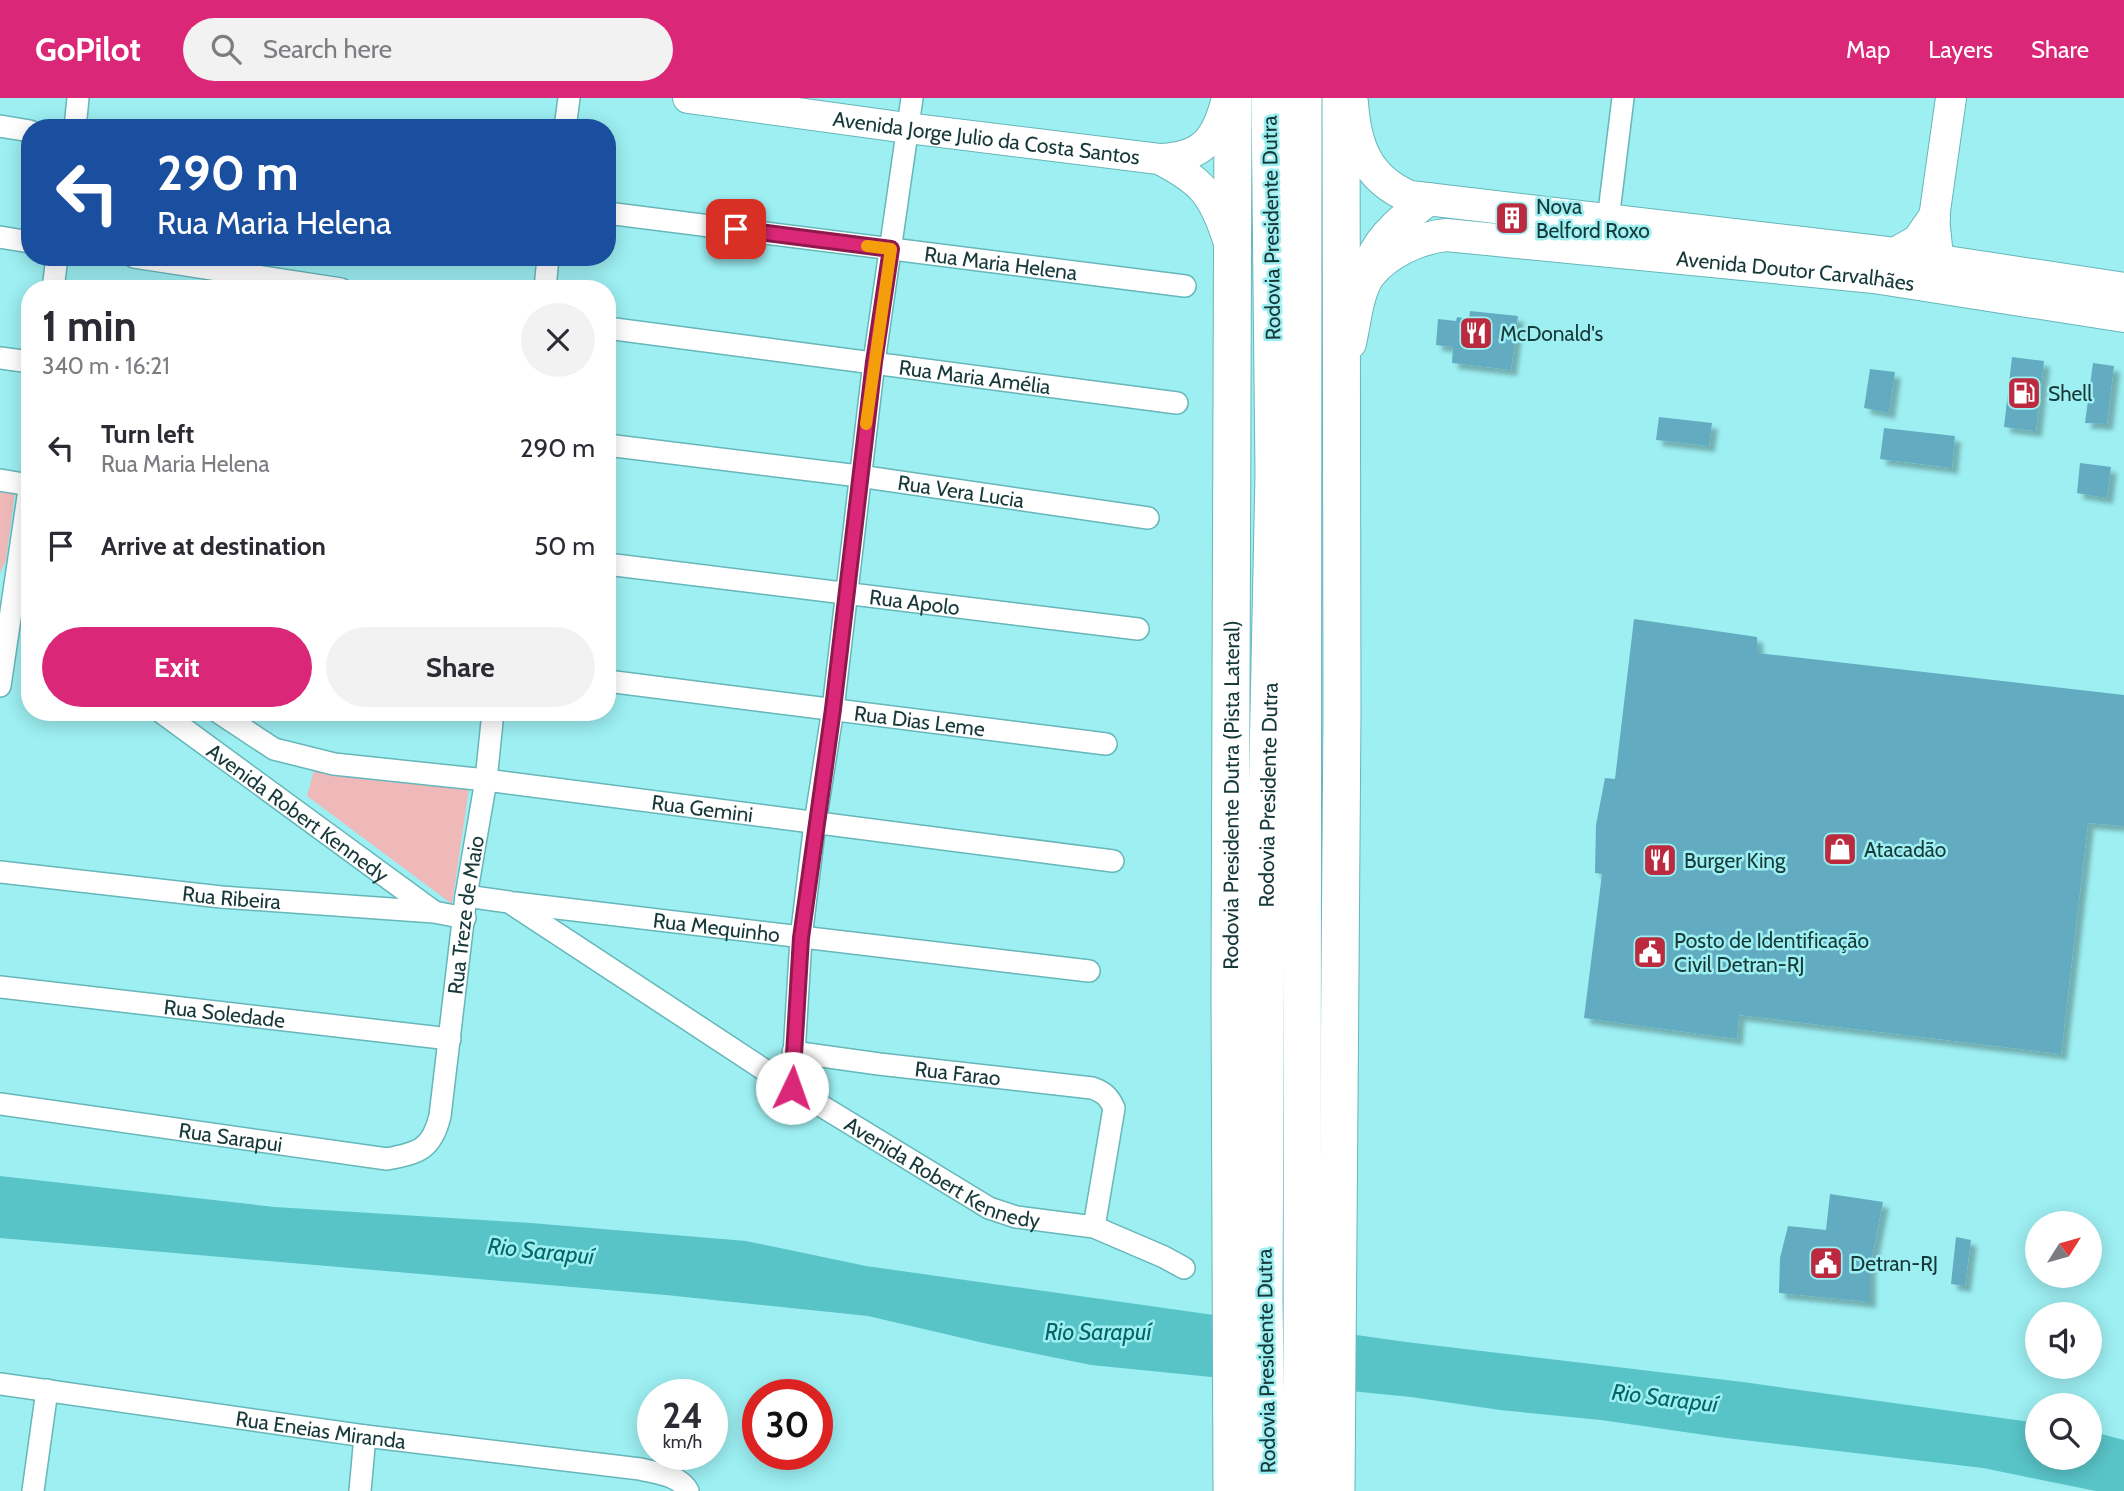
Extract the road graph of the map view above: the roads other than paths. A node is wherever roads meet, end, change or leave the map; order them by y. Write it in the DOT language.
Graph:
graph roads {
  1 [pos="78,98"];
  2 [pos="569,98"];
  3 [pos="688,98"];
  4 [pos="912,98"];
  5 [pos="1227,98"];
  6 [pos="1233,98"];
  7 [pos="1270,98"];
  8 [pos="1303,98"];
  9 [pos="1341,98"];
  10 [pos="1351,98"];
  11 [pos="1623,98"];
  12 [pos="1951,98"];
  13 [pos="76,119"];
  14 [pos="566,119"];
  15 [pos="0,126"];
  16 [pos="906,128"];
  17 [pos="21,130"];
  18 [pos="1159,159"];
  19 [pos="1429,199"];
  20 [pos="616,214"];
  21 [pos="1934,218"];
  22 [pos="1608,220"];
  23 [pos="0,237"];
  24 [pos="21,240"];
  25 [pos="891,249"];
  26 [pos="1895,254"];
  27 [pos="1233,255"];
  28 [pos="192,266"];
  29 [pos="1943,274"];
  30 [pos="1370,275"];
  31 [pos="283,280"];
  32 [pos="1185,286"];
  33 [pos="2124,289"];
  34 [pos="2124,316"];
  35 [pos="616,329"];
  36 [pos="0,358"];
  37 [pos="21,361"];
  38 [pos="874,362"];
  39 [pos="1342,373"];
  40 [pos="1177,402"];
  41 [pos="616,446"];
  42 [pos="859,476"];
  43 [pos="0,480"];
  44 [pos="21,483"];
  45 [pos="1148,518"];
  46 [pos="616,565"];
  47 [pos="21,583"];
  48 [pos="847,594"];
  49 [pos="14,604"];
  50 [pos="1138,629"];
  51 [pos="3,636"];
  52 [pos="616,682"];
  53 [pos="0,686"];
  54 [pos="833,709"];
  55 [pos="172,721"];
  56 [pos="230,721"];
  57 [pos="492,721"];
  58 [pos="1106,744"];
  59 [pos="292,755"];
  60 [pos="486,780"];
  61 [pos="815,823"];
  62 [pos="1114,861"];
  63 [pos="0,872"];
  64 [pos="466,896"];
  65 [pos="509,902"];
  66 [pos="434,912"];
  67 [pos="464,918"];
  68 [pos="801,938"];
  69 [pos="1089,971"];
  70 [pos="0,987"];
  71 [pos="450,1039"];
  72 [pos="793,1052"];
  73 [pos="792,1088"];
  74 [pos="0,1104"];
  75 [pos="440,1116"];
  76 [pos="1094,1227"];
  77 [pos="1184,1268"];
  78 [pos="1247,1299"];
  79 [pos="0,1384"];
  80 [pos="47,1390"];
  81 [pos="1320,1416"];
  82 [pos="365,1436"];
  83 [pos="33,1491"];
  84 [pos="360,1491"];
  85 [pos="688,1491"];
  86 [pos="1232,1491"];
  87 [pos="1267,1491"];
  88 [pos="1303,1491"];
  89 [pos="1336,1491"];
  1 -- 13 [label="street"];
  2 -- 14 [label="street"];
  3 -- 16 [label="main road, Avenida Jorge Julio da Costa Santos"];
  4 -- 16 [label="street"];
  5 -- 18 [label="main road"];
  6 -- 27 [label="highway, Rodovia Presidente Dutra (Pista Lateral)"];
  7 -- 78 [label="highway, Rodovia Presidente Dutra"];
  8 -- 81 [label="highway, Rodovia Presidente Dutra"];
  9 -- 39 [label="highway"];
  10 -- 19 [label="main road"];
  11 -- 22 [label="street"];
  12 -- 21 [label="main road"];
  15 -- 17 [label="street"];
  16 -- 18 [label="main road, Avenida Jorge Julio da Costa Santos"];
  16 -- 25 [label="street"];
  18 -- 27 [label="main road"];
  19 -- 22 [label="main road"];
  19 -- 30 [label="main road"];
  20 -- 25 [label="street, Rua Maria Helena"];
  21 -- 26 [label="main road"];
  21 -- 29 [label="main road"];
  22 -- 26 [label="main road"];
  23 -- 24 [label="street"];
  25 -- 32 [label="street, Rua Maria Helena"];
  25 -- 38 [label="street"];
  26 -- 29 [label="main road"];
  27 -- 78 [label="highway, Rodovia Presidente Dutra (Pista Lateral)"];
  28 -- 31 [label="street"];
  29 -- 30 [label="main road, Avenida Doutor Carvalhães"];
  29 -- 33 [label="main road"];
  29 -- 34 [label="main road, Avenida Doutor Carvalhães"];
  30 -- 39 [label="main road, Avenida Doutor Carvalhães"];
  35 -- 38 [label="street, Rua Maria Amélia"];
  36 -- 37 [label="street"];
  38 -- 40 [label="street, Rua Maria Amélia"];
  38 -- 42 [label="street"];
  39 -- 81 [label="highway"];
  41 -- 42 [label="street, Rua Vera Lucia"];
  42 -- 45 [label="street, Rua Vera Lucia"];
  42 -- 48 [label="street"];
  43 -- 44 [label="street"];
  46 -- 48 [label="street, Rua Apolo"];
  47 -- 49 [label="street"];
  48 -- 50 [label="street, Rua Apolo"];
  48 -- 54 [label="street"];
  49 -- 51 [label="street"];
  51 -- 53 [label="street"];
  52 -- 54 [label="street, Rua Dias Leme"];
  54 -- 58 [label="street, Rua Dias Leme"];
  54 -- 61 [label="street"];
  55 -- 66 [label="street, Avenida Robert Kennedy"];
  56 -- 59 [label="street, Avenida Robert Kennedy"];
  57 -- 60 [label="street, Rua Treze de Maio"];
  59 -- 60 [label="street, Rua Gemini"];
  60 -- 61 [label="street, Rua Gemini"];
  60 -- 64 [label="street, Rua Treze de Maio"];
  61 -- 62 [label="street, Rua Gemini"];
  61 -- 68 [label="street"];
  63 -- 66 [label="street, Rua Ribeira"];
  64 -- 65 [label="street, Avenida Robert Kennedy"];
  64 -- 67 [label="street, Rua Treze de Maio"];
  65 -- 68 [label="street, Rua Mequinho"];
  65 -- 73 [label="street, Avenida Robert Kennedy"];
  66 -- 67 [label="street, Rua Ribeira"];
  67 -- 71 [label="street, Rua Treze de Maio"];
  68 -- 69 [label="street, Rua Mequinho"];
  68 -- 72 [label="street"];
  70 -- 71 [label="street, Rua Soledade"];
  71 -- 75 [label="street, Rua Treze de Maio"];
  72 -- 73 [label="street"];
  72 -- 76 [label="street, Rua Farao"];
  73 -- 76 [label="street, Avenida Robert Kennedy"];
  74 -- 75 [label="street, Rua Sarapui"];
  76 -- 77 [label="street, Avenida Robert Kennedy"];
  78 -- 86 [label="highway, Rodovia Presidente Dutra (Pista Lateral)"];
  78 -- 87 [label="highway, Rodovia Presidente Dutra"];
  79 -- 80 [label="street, Rua Eneias Miranda"];
  80 -- 82 [label="street, Rua Eneias Miranda"];
  80 -- 83 [label="street"];
  81 -- 88 [label="highway, Rodovia Presidente Dutra"];
  81 -- 89 [label="highway"];
  82 -- 84 [label="street"];
  82 -- 85 [label="street, Rua Eneias Miranda"];
}
